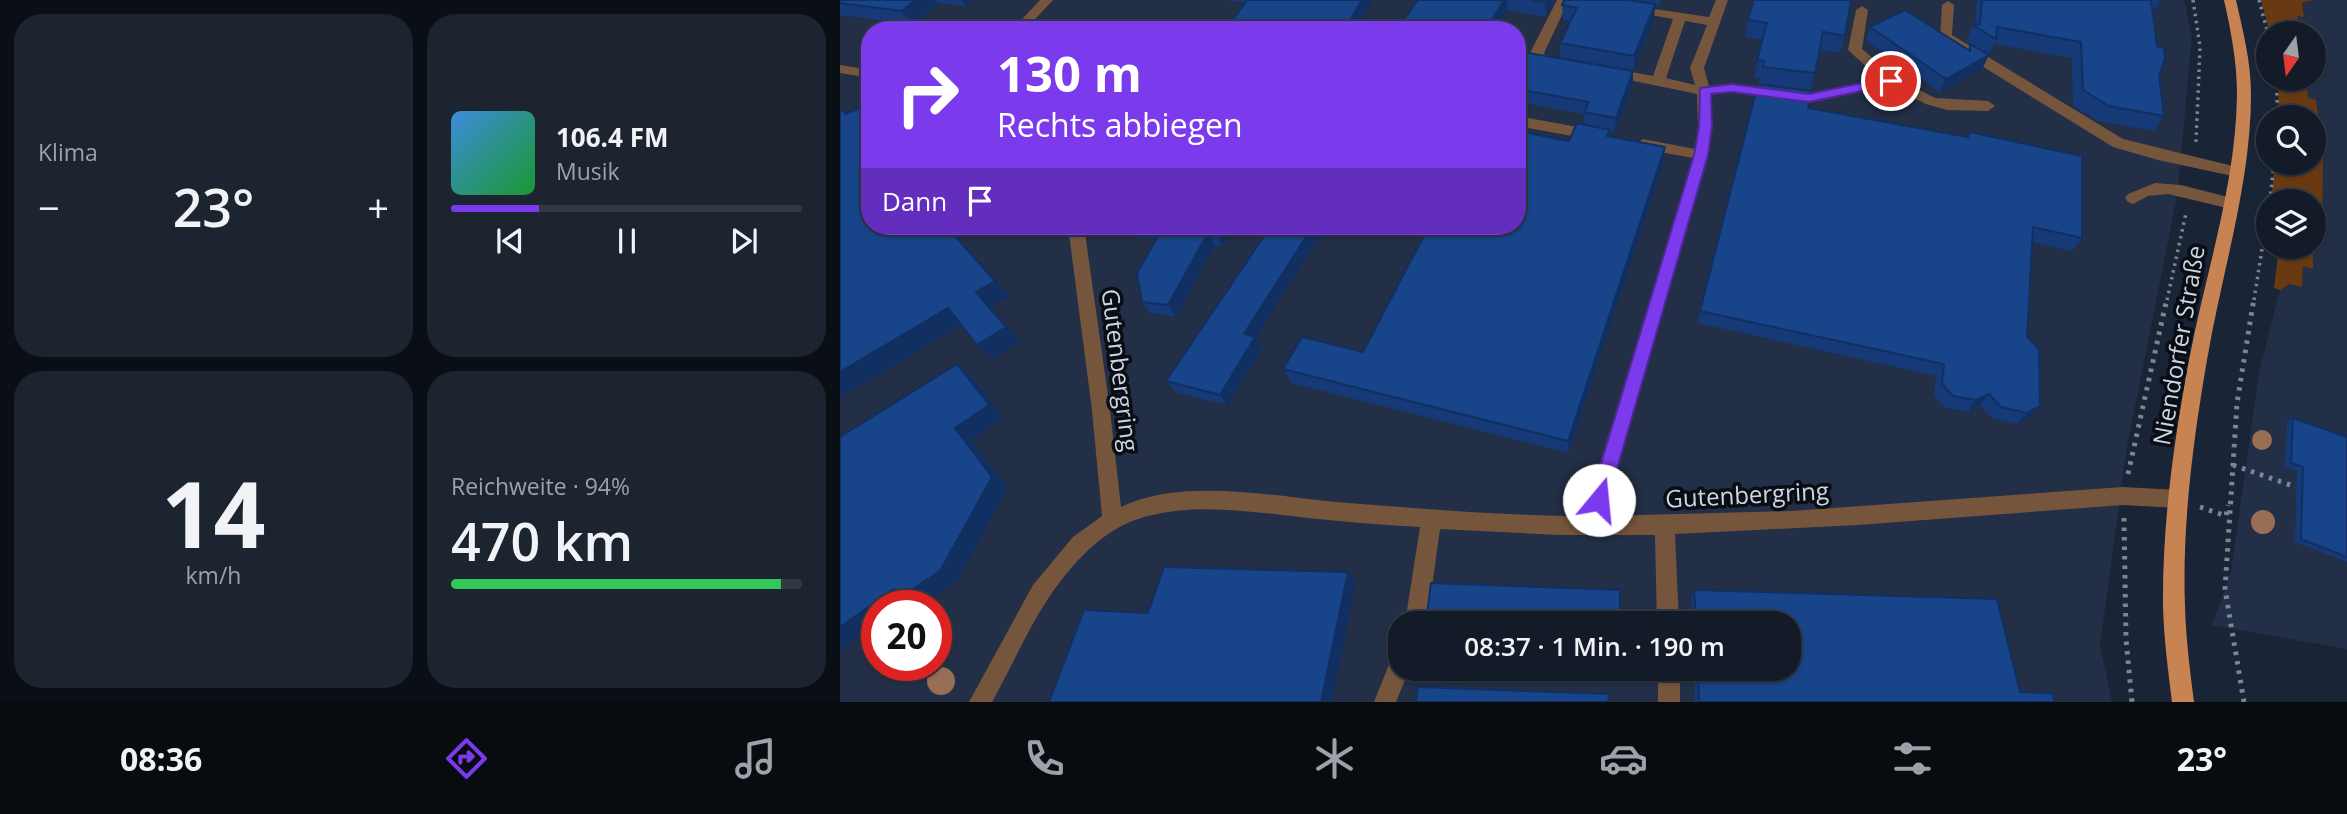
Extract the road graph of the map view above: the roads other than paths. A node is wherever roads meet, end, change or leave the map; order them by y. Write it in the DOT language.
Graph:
graph roads {
  1 [pos="1047,0"];
  2 [pos="1563,0"];
  3 [pos="1722,0"];
  4 [pos="2230,0"];
  5 [pos="1948,5"];
  6 [pos="1616,6"];
  7 [pos="1862,10"];
  8 [pos="1680,16"];
  9 [pos="1027,21"];
  10 [pos="1714,22"];
  11 [pos="1568,65"];
  12 [pos="840,69"];
  13 [pos="1594,69"];
  14 [pos="861,72"];
  15 [pos="1658,81"];
  16 [pos="1891,81"];
  17 [pos="1704,91"];
  18 [pos="1989,106"];
  19 [pos="1526,123"];
  20 [pos="1701,155"];
  21 [pos="2238,172"];
  22 [pos="2133,198"];
  23 [pos="2231,203"];
  24 [pos="1077,235"];
  25 [pos="2178,499"];
  26 [pos="1431,519"];
  27 [pos="1112,520"];
  28 [pos="1665,525"];
  29 [pos="1591,526"];
  30 [pos="1418,611"];
  31 [pos="1668,611"];
  32 [pos="1394,681"];
  33 [pos="1669,681"];
  34 [pos="980,702"];
  35 [pos="1385,702"];
  36 [pos="1670,702"];
  37 [pos="2183,702"];
  1 -- 9 [label="street"];
  2 -- 11 [label="street"];
  3 -- 10 [label="street"];
  4 -- 21 [label="main road, Niendorfer Straße"];
  5 -- 21 [label="street"];
  6 -- 8 [label="street"];
  7 -- 16 [label="street"];
  8 -- 10 [label="street"];
  8 -- 15 [label="street"];
  10 -- 17 [label="street"];
  12 -- 14 [label="street"];
  13 -- 15 [label="street"];
  15 -- 17 [label="street"];
  16 -- 17 [label="street"];
  16 -- 18 [label="street"];
  17 -- 20 [label="street"];
  19 -- 20 [label="street"];
  20 -- 29 [label="street"];
  21 -- 23 [label="main road, Niendorfer Straße"];
  22 -- 23 [label="street"];
  23 -- 25 [label="main road, Niendorfer Straße"];
  24 -- 27 [label="street, Gutenbergring"];
  25 -- 28 [label="street, Gutenbergring"];
  25 -- 37 [label="main road, Niendorfer Straße"];
  26 -- 27 [label="street, Gutenbergring"];
  26 -- 29 [label="street, Gutenbergring"];
  26 -- 30 [label="street"];
  27 -- 34 [label="street, Gutenbergring"];
  28 -- 29 [label="street, Gutenbergring"];
  28 -- 31 [label="street"];
  32 -- 35 [label="street"];
  33 -- 36 [label="street"];
}
